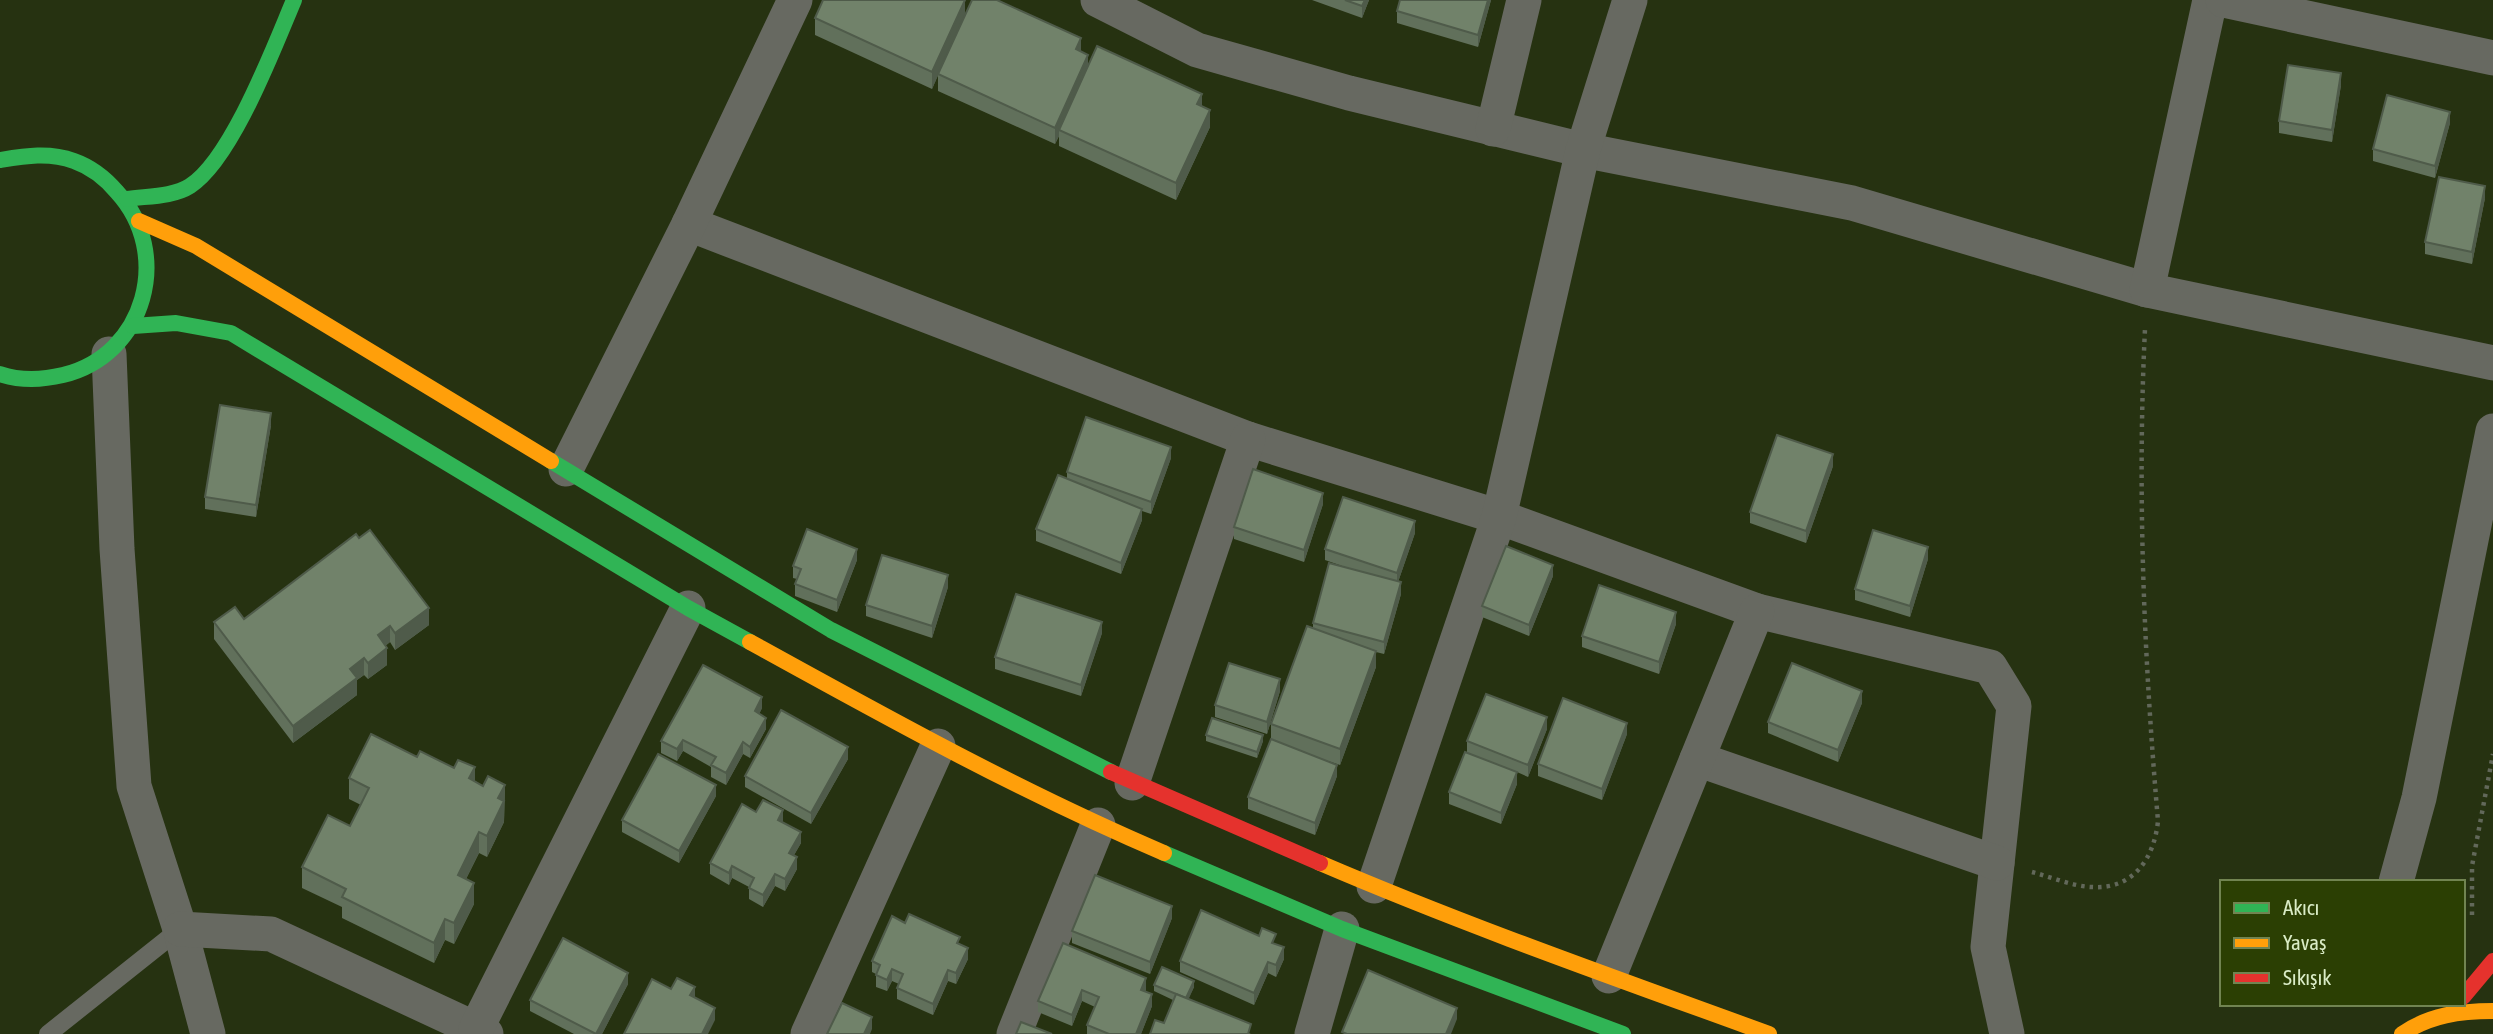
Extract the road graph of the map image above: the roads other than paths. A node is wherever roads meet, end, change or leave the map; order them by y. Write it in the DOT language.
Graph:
graph roads {
  1 [pos="294,0"];
  2 [pos="795,0"];
  3 [pos="1098,0"];
  4 [pos="1524,0"];
  5 [pos="1630,0"];
  6 [pos="2210,0"];
  7 [pos="2223,0"];
  8 [pos="2493,58"];
  9 [pos="1493,129"];
  10 [pos="1583,150"];
  11 [pos="0,160"];
  12 [pos="127,199"];
  13 [pos="139,221"];
  14 [pos="689,224"];
  15 [pos="2147,290"];
  16 [pos="132,326"];
  17 [pos="109,354"];
  18 [pos="2493,363"];
  19 [pos="0,374"];
  20 [pos="2493,431"];
  21 [pos="1248,439"];
  22 [pos="566,469"];
  23 [pos="1499,517"];
  24 [pos="688,608"];
  25 [pos="1758,611"];
  26 [pos="938,746"];
  27 [pos="1697,759"];
  28 [pos="1132,783"];
  29 [pos="1098,825"];
  30 [pos="1997,863"];
  31 [pos="2397,880"];
  32 [pos="1374,886"];
  33 [pos="180,929"];
  34 [pos="1342,929"];
  35 [pos="2493,961"];
  36 [pos="1609,976"];
  37 [pos="2465,995"];
  38 [pos="2453,1008"];
  39 [pos="2493,1011"];
  40 [pos="2406,1022"];
  41 [pos="481,1031"];
  42 [pos="48,1034"];
  43 [pos="208,1034"];
  44 [pos="808,1034"];
  45 [pos="1014,1034"];
  46 [pos="1312,1034"];
  47 [pos="1623,1034"];
  48 [pos="1769,1034"];
  49 [pos="2007,1034"];
  1 -- 12 [label="main road"];
  2 -- 14 [label="street"];
  3 -- 9 [label="street"];
  4 -- 9 [label="street"];
  5 -- 10 [label="street"];
  6 -- 15 [label="street"];
  7 -- 8 [label="street"];
  9 -- 10 [label="street"];
  10 -- 15 [label="street"];
  10 -- 23 [label="street"];
  11 -- 12 [label="main road"];
  12 -- 13 [label="main road"];
  13 -- 16 [label="main road"];
  13 -- 22 [label="main road"];
  14 -- 21 [label="street"];
  14 -- 22 [label="street"];
  15 -- 18 [label="street"];
  16 -- 17 [label="main road"];
  16 -- 24 [label="main road"];
  17 -- 19 [label="main road"];
  17 -- 33 [label="street"];
  20 -- 31 [label="street"];
  21 -- 23 [label="street"];
  21 -- 28 [label="street"];
  22 -- 28 [label="main road"];
  23 -- 25 [label="street"];
  23 -- 32 [label="street"];
  24 -- 26 [label="main road"];
  24 -- 41 [label="street"];
  25 -- 27 [label="street"];
  25 -- 30 [label="street"];
  26 -- 29 [label="main road"];
  26 -- 44 [label="street"];
  27 -- 30 [label="street"];
  27 -- 36 [label="street"];
  28 -- 32 [label="main road"];
  29 -- 34 [label="main road"];
  29 -- 45 [label="street"];
  30 -- 49 [label="street"];
  32 -- 36 [label="main road"];
  33 -- 41 [label="street"];
  33 -- 42 [label="lane"];
  33 -- 43 [label="street"];
  34 -- 46 [label="street"];
  34 -- 47 [label="main road"];
  35 -- 37 [label="main road"];
  36 -- 48 [label="main road"];
  38 -- 39 [label="main road"];
  38 -- 40 [label="main road"];
}
